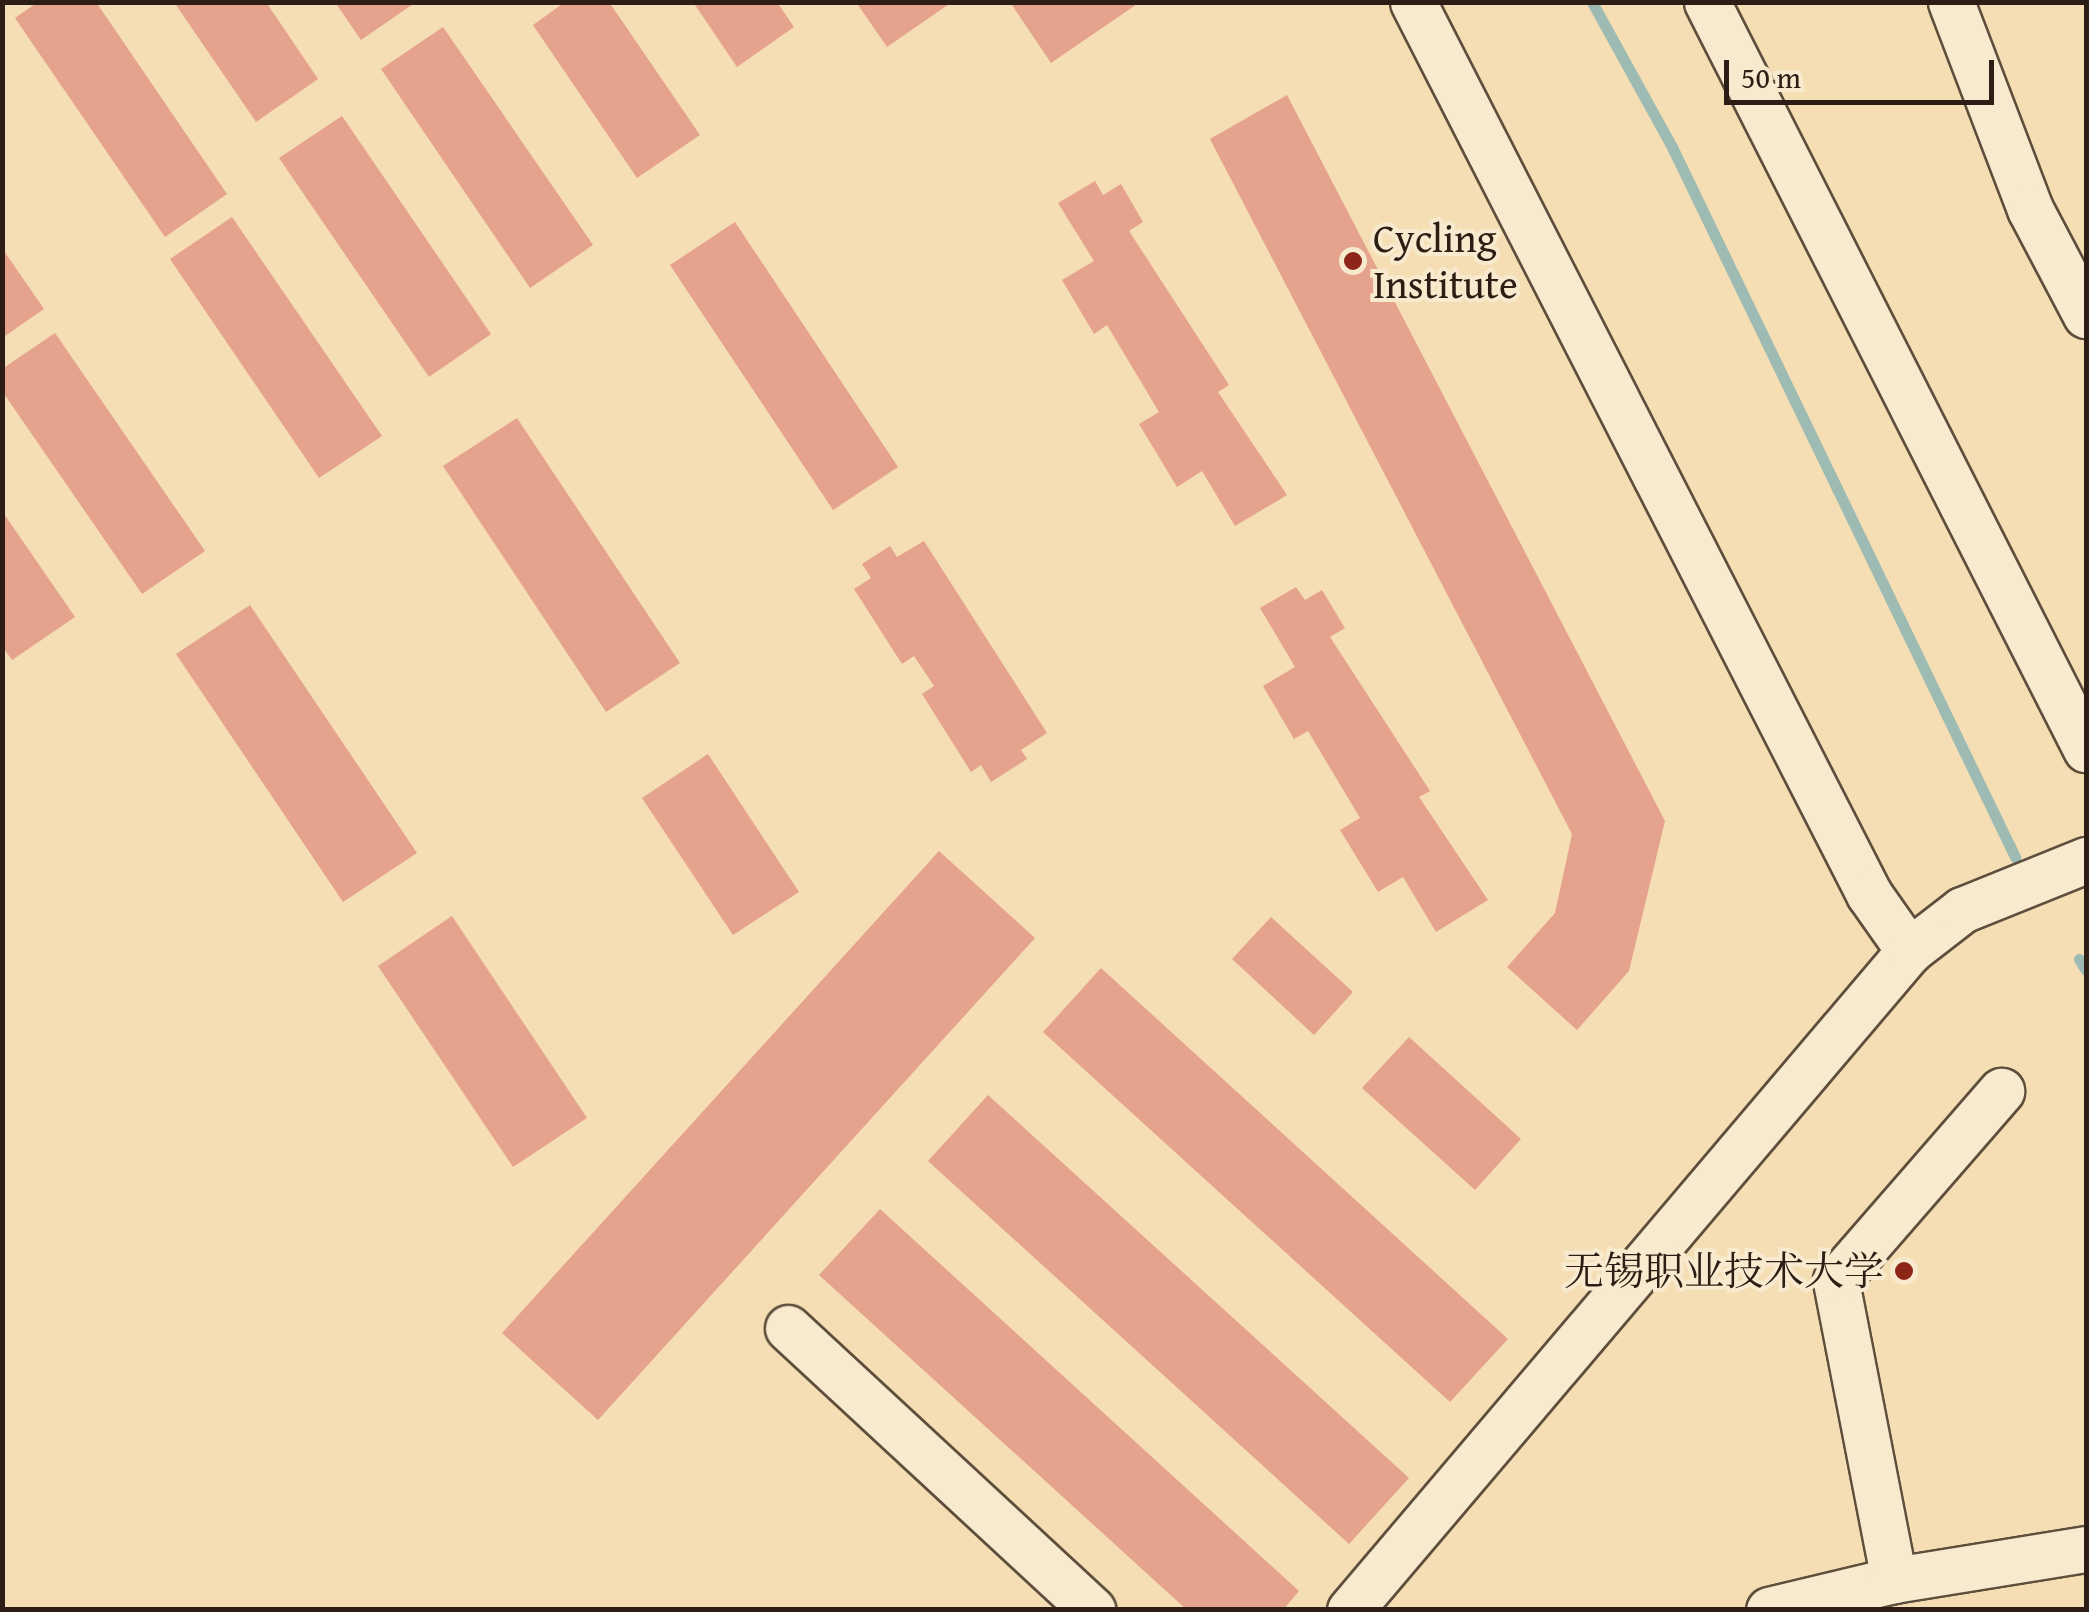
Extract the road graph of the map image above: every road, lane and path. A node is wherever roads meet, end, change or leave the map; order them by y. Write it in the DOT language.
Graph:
graph roads {
  1 [pos="1413,2"];
  2 [pos="1707,2"];
  3 [pos="1951,2"];
  4 [pos="2086,315"];
  5 [pos="2086,749"];
  6 [pos="2086,860"];
  7 [pos="1910,951"];
  8 [pos="2002,1090"];
  9 [pos="788,1328"];
  10 [pos="2086,1549"];
  11 [pos="1894,1580"];
  12 [pos="1092,1610"];
  13 [pos="1350,1610"];
  14 [pos="1768,1610"];
  1 -- 7 [label="street"];
  2 -- 5 [label="street"];
  3 -- 4 [label="street"];
  6 -- 7 [label="street"];
  7 -- 13 [label="street"];
  8 -- 11 [label="street"];
  9 -- 12 [label="street"];
  10 -- 11 [label="street"];
  11 -- 14 [label="street"];
}
